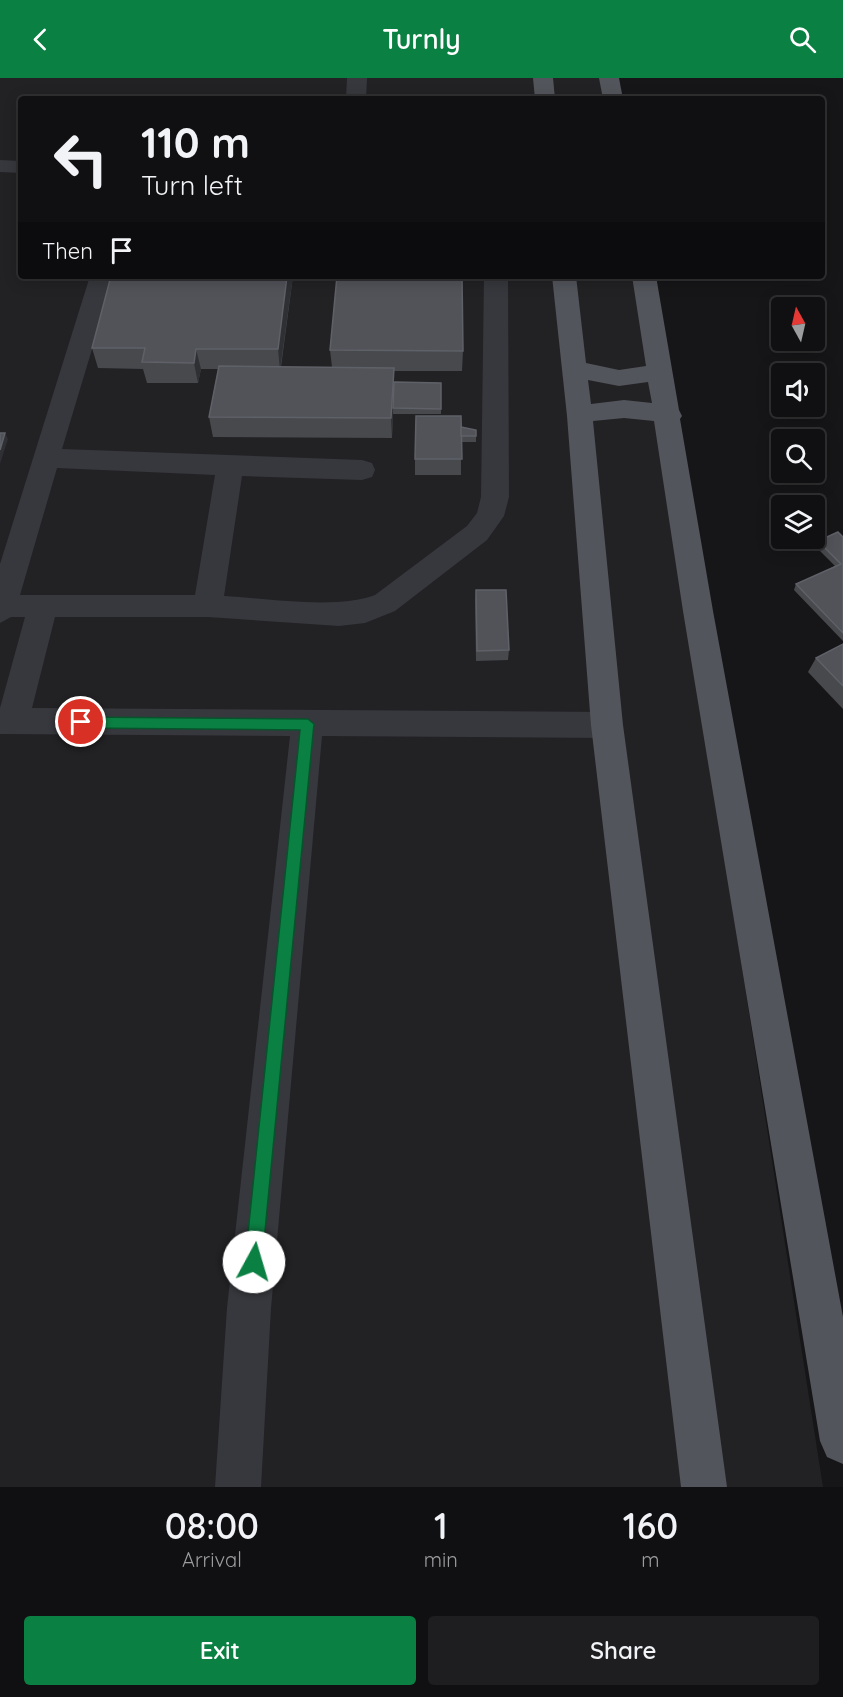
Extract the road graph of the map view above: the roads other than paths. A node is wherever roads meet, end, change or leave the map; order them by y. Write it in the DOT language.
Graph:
graph roads {
  1 [pos="357,78"];
  2 [pos="543,78"];
  3 [pos="609,78"];
  4 [pos="356,96"];
  5 [pos="545,96"];
  6 [pos="612,96"];
  7 [pos="0,166"];
  8 [pos="18,167"];
  9 [pos="101,279"];
  10 [pos="496,279"];
  11 [pos="564,279"];
  12 [pos="645,279"];
  13 [pos="574,369"];
  14 [pos="661,372"];
  15 [pos="580,416"];
  16 [pos="669,416"];
  17 [pos="45,458"];
  18 [pos="230,466"];
  19 [pos="362,470"];
  20 [pos="43,606"];
  21 [pos="208,606"];
  22 [pos="1,608"];
  23 [pos="7,721"];
  24 [pos="308,724"];
  25 [pos="607,725"];
  26 [pos="843,1442"];
  27 [pos="238,1487"];
  28 [pos="704,1487"];
  1 -- 4 [label="lane"];
  2 -- 5 [label="main road"];
  3 -- 6 [label="main road"];
  7 -- 8 [label="lane"];
  9 -- 17 [label="lane"];
  10 -- 21 [label="lane"];
  11 -- 13 [label="main road"];
  12 -- 14 [label="main road"];
  13 -- 14 [label="main road"];
  13 -- 15 [label="main road"];
  14 -- 16 [label="main road"];
  15 -- 16 [label="main road"];
  15 -- 25 [label="main road"];
  16 -- 26 [label="main road"];
  17 -- 18 [label="lane"];
  17 -- 22 [label="lane"];
  18 -- 19 [label="lane"];
  18 -- 21 [label="lane"];
  20 -- 21 [label="lane"];
  20 -- 22 [label="lane"];
  20 -- 23 [label="lane"];
  23 -- 24 [label="lane"];
  24 -- 25 [label="lane"];
  24 -- 27 [label="lane"];
  25 -- 28 [label="main road"];
}
